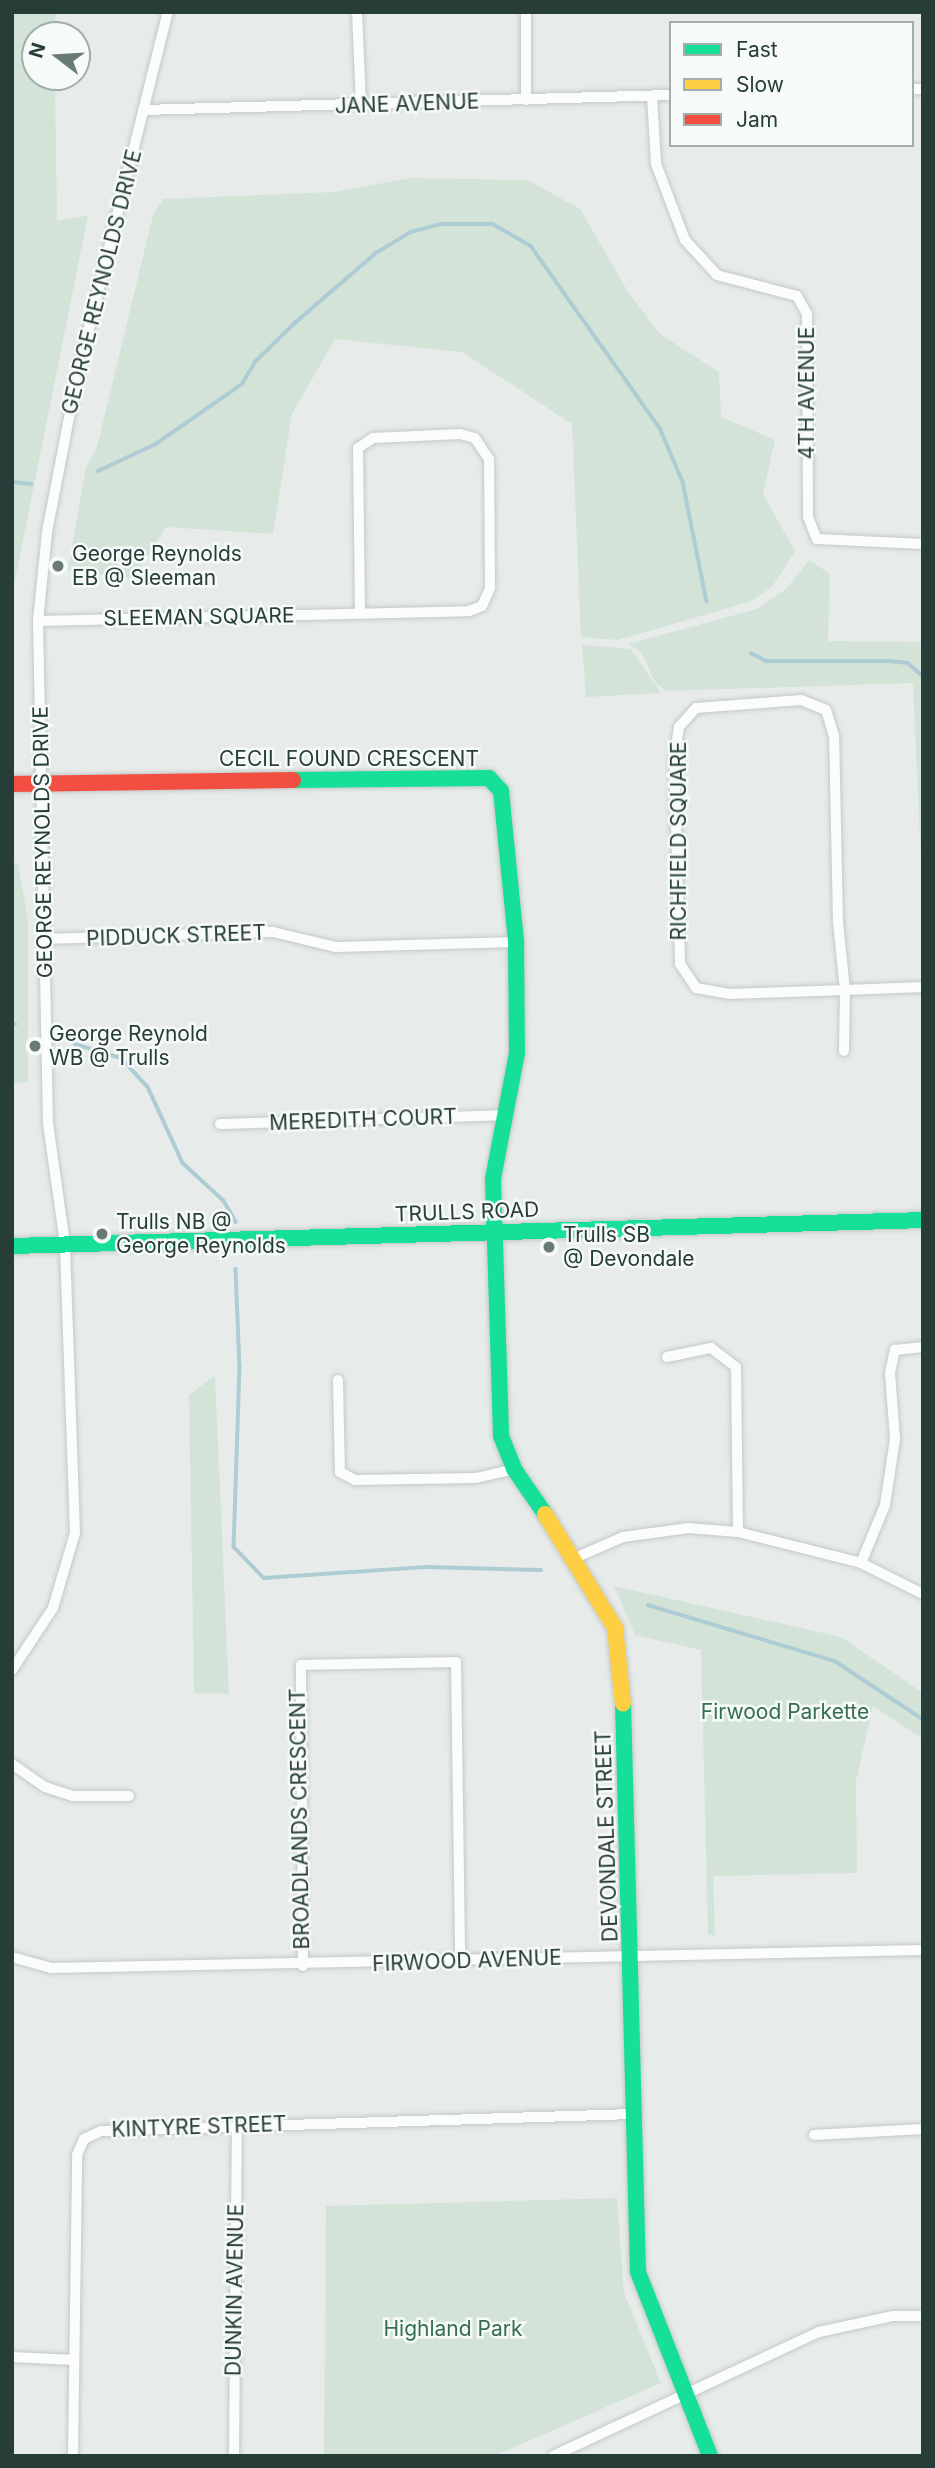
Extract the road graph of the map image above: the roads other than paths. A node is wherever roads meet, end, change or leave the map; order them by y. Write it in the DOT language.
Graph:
graph roads {
  1 [pos="168,12"];
  2 [pos="357,12"];
  3 [pos="526,12"];
  4 [pos="669,95"];
  5 [pos="652,96"];
  6 [pos="526,100"];
  7 [pos="361,105"];
  8 [pos="144,110"];
  9 [pos="923,544"];
  10 [pos="360,612"];
  11 [pos="38,621"];
  12 [pos="41,782"];
  13 [pos="12,784"];
  14 [pos="45,939"];
  15 [pos="516,942"];
  16 [pos="923,987"];
  17 [pos="845,990"];
  18 [pos="844,1051"];
  19 [pos="505,1115"];
  20 [pos="220,1124"];
  21 [pos="923,1220"];
  22 [pos="495,1233"];
  23 [pos="65,1244"];
  24 [pos="12,1246"];
  25 [pos="923,1347"];
  26 [pos="667,1357"];
  27 [pos="338,1380"];
  28 [pos="514,1469"];
  29 [pos="738,1532"];
  30 [pos="575,1558"];
  31 [pos="861,1563"];
  32 [pos="923,1594"];
  33 [pos="12,1670"];
  34 [pos="12,1764"];
  35 [pos="129,1796"];
  36 [pos="923,1950"];
  37 [pos="12,1956"];
  38 [pos="632,1956"];
  39 [pos="460,1961"];
  40 [pos="303,1966"];
  41 [pos="634,2114"];
  42 [pos="237,2125"];
  43 [pos="923,2129"];
  44 [pos="814,2135"];
  45 [pos="923,2316"];
  46 [pos="12,2357"];
  47 [pos="74,2360"];
  48 [pos="687,2397"];
  49 [pos="73,2456"];
  50 [pos="234,2456"];
  51 [pos="553,2456"];
  52 [pos="710,2456"];
  1 -- 8 [label="street, GEORGE REYNOLDS DRIVE"];
  2 -- 7 [label="street"];
  3 -- 6 [label="street"];
  4 -- 5 [label="street, JANE AVENUE"];
  5 -- 6 [label="street, JANE AVENUE"];
  5 -- 9 [label="street, 4TH AVENUE"];
  6 -- 7 [label="street, JANE AVENUE"];
  7 -- 8 [label="street, JANE AVENUE"];
  8 -- 11 [label="street, GEORGE REYNOLDS DRIVE"];
  10 -- 10 [label="street, SLEEMAN SQUARE"];
  10 -- 11 [label="street, SLEEMAN SQUARE"];
  11 -- 12 [label="street, GEORGE REYNOLDS DRIVE"];
  12 -- 13 [label="street, CECIL FOUND CRESCENT"];
  12 -- 14 [label="street, GEORGE REYNOLDS DRIVE"];
  12 -- 15 [label="street, CECIL FOUND CRESCENT"];
  14 -- 15 [label="street, PIDDUCK STREET"];
  14 -- 23 [label="street, GEORGE REYNOLDS DRIVE"];
  15 -- 19 [label="street, CECIL FOUND CRESCENT"];
  16 -- 17 [label="street, RICHFIELD SQUARE"];
  17 -- 17 [label="street, RICHFIELD SQUARE"];
  17 -- 18 [label="street"];
  19 -- 20 [label="street, MEREDITH COURT"];
  19 -- 22 [label="street, CECIL FOUND CRESCENT"];
  21 -- 22 [label="street, TRULLS ROAD"];
  22 -- 23 [label="street, TRULLS ROAD"];
  22 -- 28 [label="street, DEVONDALE STREET"];
  23 -- 24 [label="street, TRULLS ROAD"];
  23 -- 33 [label="street, GEORGE REYNOLDS DRIVE"];
  25 -- 31 [label="street"];
  26 -- 29 [label="street"];
  27 -- 28 [label="street"];
  28 -- 30 [label="street, DEVONDALE STREET"];
  29 -- 30 [label="street"];
  29 -- 31 [label="street"];
  30 -- 38 [label="street, DEVONDALE STREET"];
  31 -- 32 [label="street"];
  34 -- 35 [label="street"];
  36 -- 38 [label="street, FIRWOOD AVENUE"];
  37 -- 40 [label="street, FIRWOOD AVENUE"];
  38 -- 39 [label="street, FIRWOOD AVENUE"];
  38 -- 41 [label="street, DEVONDALE STREET"];
  39 -- 40 [label="street, FIRWOOD AVENUE"];
  39 -- 40 [label="street, BROADLANDS CRESCENT"];
  41 -- 42 [label="street, KINTYRE STREET"];
  41 -- 48 [label="street, DEVONDALE STREET"];
  42 -- 47 [label="street, KINTYRE STREET"];
  42 -- 50 [label="street, DUNKIN AVENUE"];
  43 -- 44 [label="street"];
  45 -- 48 [label="street"];
  46 -- 47 [label="street"];
  47 -- 49 [label="street, KINTYRE STREET"];
  48 -- 51 [label="street"];
  48 -- 52 [label="street, DEVONDALE STREET"];
}
